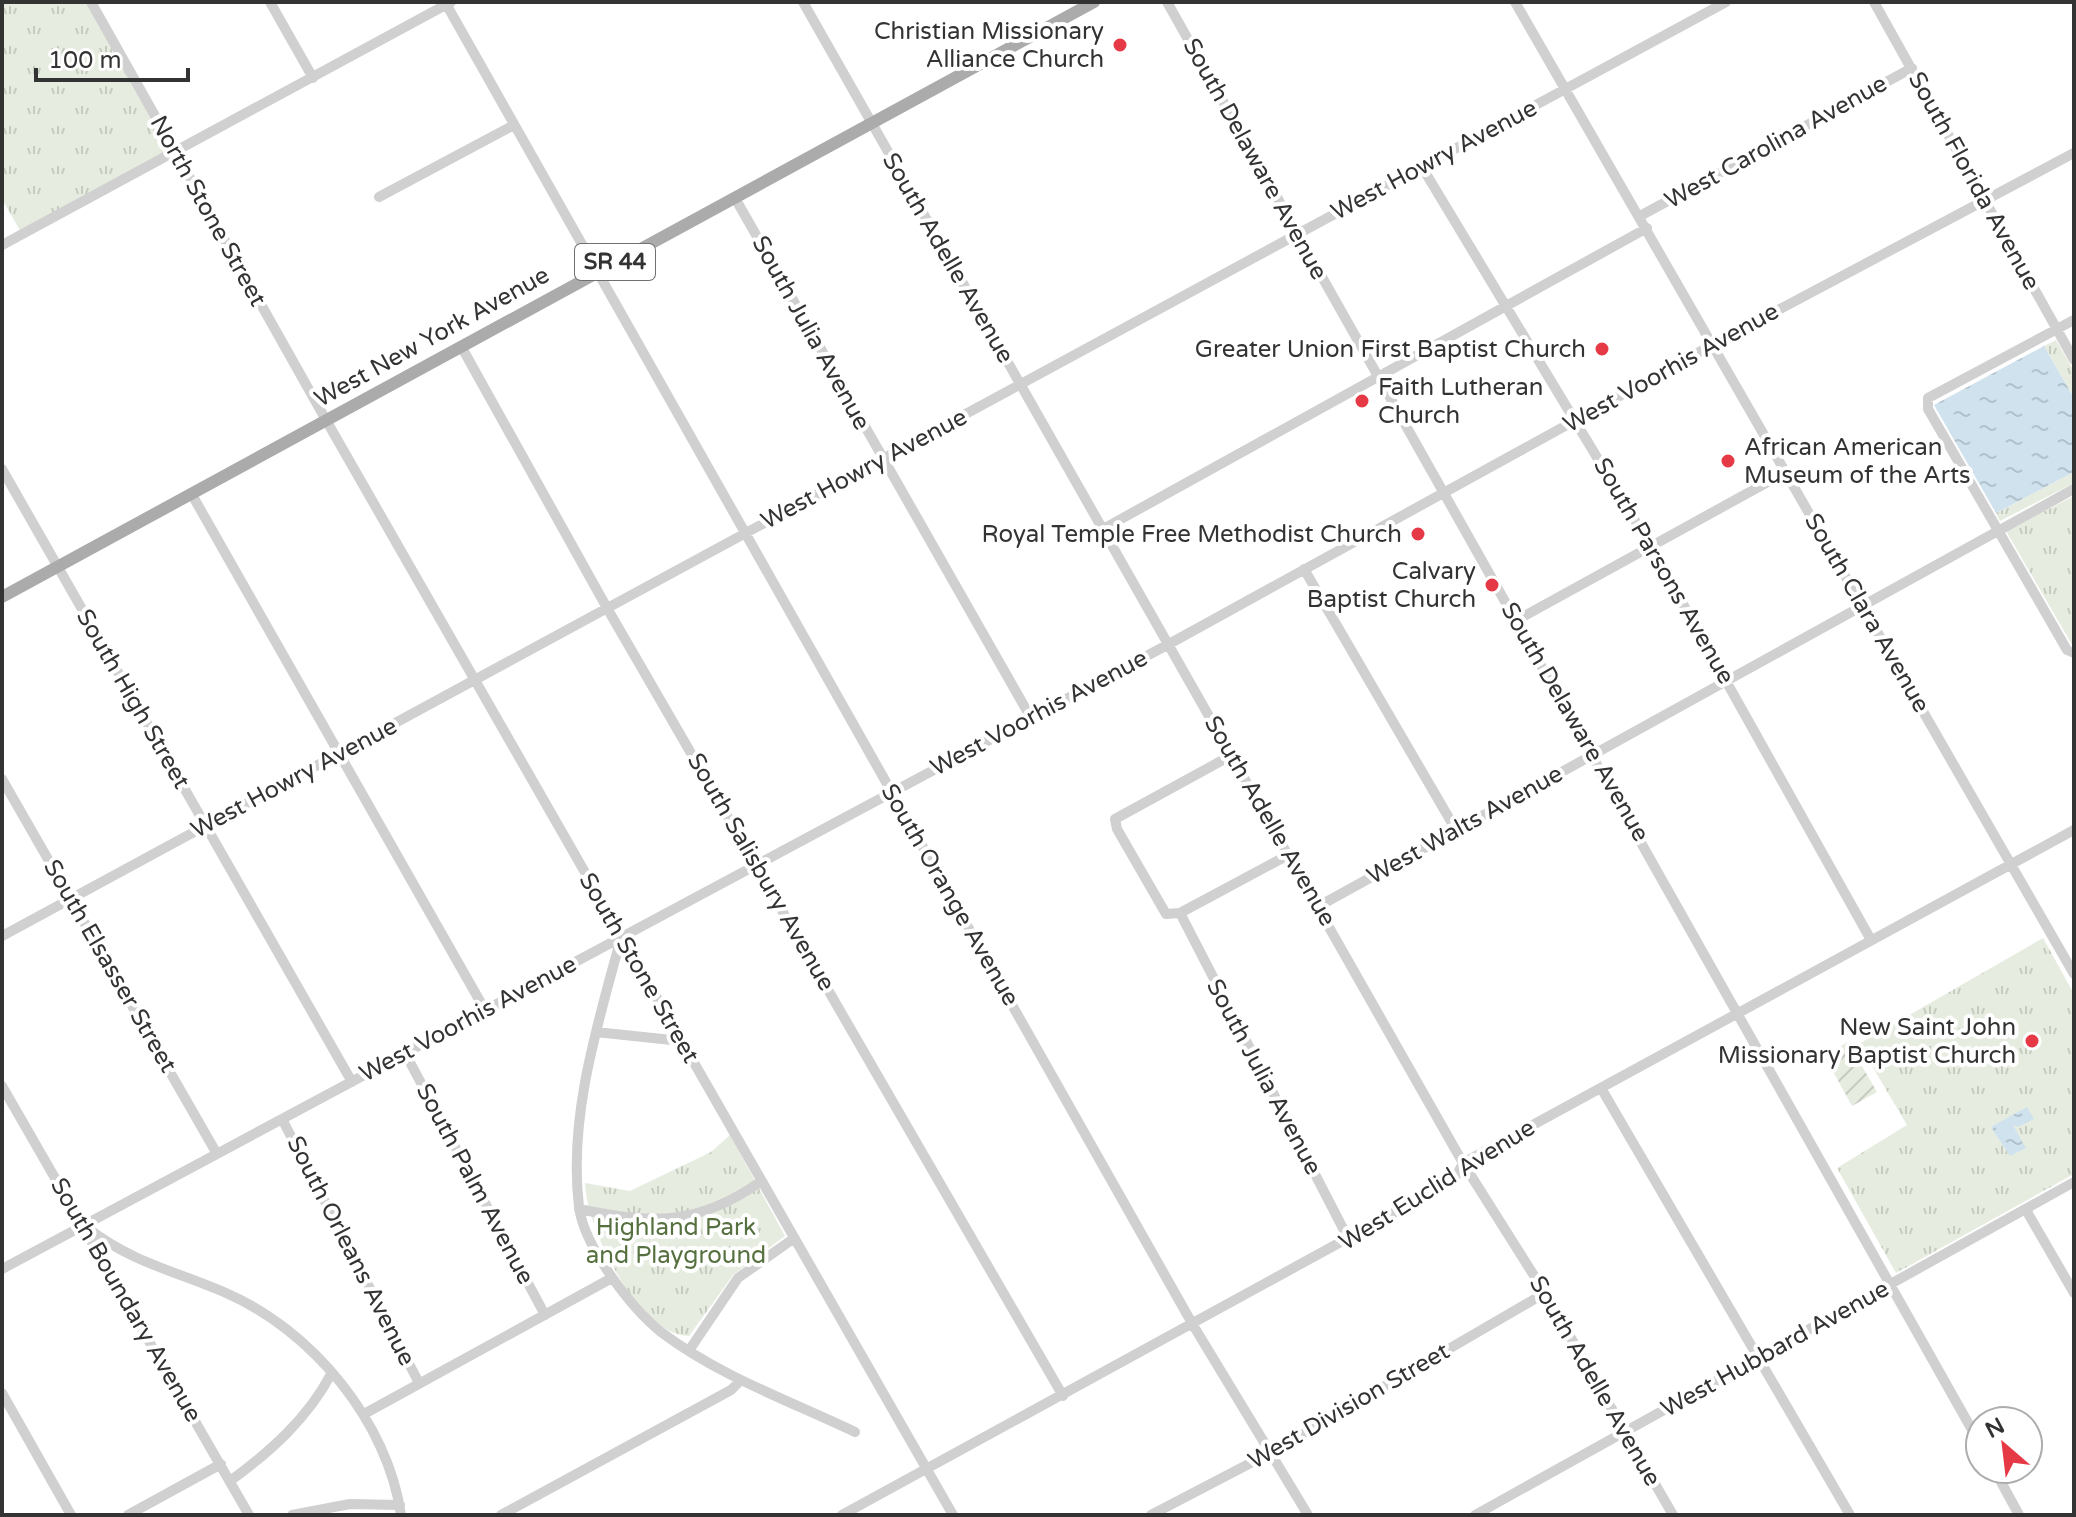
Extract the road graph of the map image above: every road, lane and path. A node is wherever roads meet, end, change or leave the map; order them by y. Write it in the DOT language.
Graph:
graph roads {
  1 [pos="91,2"];
  2 [pos="270,2"];
  3 [pos="803,2"];
  4 [pos="1167,2"];
  5 [pos="1515,2"];
  6 [pos="1726,2"];
  7 [pos="1874,2"];
  8 [pos="448,3"];
  9 [pos="1089,3"];
  10 [pos="1912,68"];
  11 [pos="313,78"];
  12 [pos="1565,89"];
  13 [pos="871,123"];
  14 [pos="514,125"];
  15 [pos="174,152"];
  16 [pos="2074,153"];
  17 [pos="1422,167"];
  18 [pos="379,197"];
  19 [pos="735,198"];
  20 [pos="1984,200"];
  21 [pos="1640,216"];
  22 [pos="1647,228"];
  23 [pos="1296,235"];
  24 [pos="2,245"];
  25 [pos="597,272"];
  26 [pos="1506,306"];
  27 [pos="2074,320"];
  28 [pos="2056,330"];
  29 [pos="1714,344"];
  30 [pos="461,346"];
  31 [pos="2074,360"];
  32 [pos="1378,377"];
  33 [pos="1019,385"];
  34 [pos="326,420"];
  35 [pos="1576,420"];
  36 [pos="882,459"];
  37 [pos="2,469"];
  38 [pos="1786,472"];
  39 [pos="2074,489"];
  40 [pos="1445,491"];
  41 [pos="191,493"];
  42 [pos="1999,528"];
  43 [pos="1103,529"];
  44 [pos="745,534"];
  45 [pos="1651,547"];
  46 [pos="57,566"];
  47 [pos="1304,569"];
  48 [pos="2,597"];
  49 [pos="1862,606"];
  50 [pos="607,608"];
  51 [pos="1517,620"];
  52 [pos="1169,644"];
  53 [pos="2074,653"];
  54 [pos="475,680"];
  55 [pos="1727,680"];
  56 [pos="1031,718"];
  57 [pos="341,752"];
  58 [pos="1594,754"];
  59 [pos="1232,755"];
  60 [pos="2,779"];
  61 [pos="892,793"];
  62 [pos="206,826"];
  63 [pos="1456,830"];
  64 [pos="2074,830"];
  65 [pos="1290,854"];
  66 [pos="2011,863"];
  67 [pos="757,865"];
  68 [pos="70,899"];
  69 [pos="1319,906"];
  70 [pos="1180,913"];
  71 [pos="2,936"];
  72 [pos="621,938"];
  73 [pos="1871,940"];
  74 [pos="2074,974"];
  75 [pos="485,1010"];
  76 [pos="1739,1012"];
  77 [pos="596,1032"];
  78 [pos="681,1041"];
  79 [pos="405,1053"];
  80 [pos="352,1082"];
  81 [pos="2,1086"];
  82 [pos="1601,1088"];
  83 [pos="282,1119"];
  84 [pos="217,1154"];
  85 [pos="1463,1163"];
  86 [pos="760,1182"];
  87 [pos="2074,1182"];
  88 [pos="579,1209"];
  89 [pos="2026,1210"];
  90 [pos="84,1225"];
  91 [pos="793,1239"];
  92 [pos="1349,1240"];
  93 [pos="2,1269"];
  94 [pos="610,1279"];
  95 [pos="1892,1286"];
  96 [pos="1545,1293"];
  97 [pos="2074,1293"];
  98 [pos="545,1315"];
  99 [pos="1193,1325"];
  100 [pos="690,1349"];
  101 [pos="1756,1358"];
  102 [pos="331,1374"];
  103 [pos="740,1381"];
  104 [pos="419,1383"];
  105 [pos="2,1393"];
  106 [pos="1063,1396"];
  107 [pos="364,1414"];
  108 [pos="1964,1415"];
  109 [pos="1625,1431"];
  110 [pos="855,1432"];
  111 [pos="1270,1453"];
  112 [pos="221,1464"];
  113 [pos="928,1470"];
  114 [pos="230,1481"];
  115 [pos="2003,1485"];
  116 [pos="400,1510"];
  117 [pos="844,1514"];
  118 [pos="71,1515"];
  119 [pos="128,1515"];
  120 [pos="249,1515"];
  121 [pos="292,1515"];
  122 [pos="501,1515"];
  123 [pos="953,1515"];
  124 [pos="1151,1515"];
  125 [pos="1308,1515"];
  126 [pos="1475,1515"];
  127 [pos="1673,1515"];
  128 [pos="1850,1515"];
  129 [pos="2019,1515"];
  1 -- 15 [label="street, North Stone Street"];
  2 -- 11 [label="street"];
  3 -- 13 [label="street, South Adelle Avenue"];
  4 -- 23 [label="street, South Delaware Avenue"];
  5 -- 12 [label="street, South Clara Avenue"];
  6 -- 12 [label="street, West Howry Avenue"];
  7 -- 10 [label="street, South Florida Avenue"];
  8 -- 11 [label="street"];
  8 -- 14 [label="street, South Orange Avenue"];
  9 -- 13 [label="main road, West New York Avenue / SR 44"];
  10 -- 20 [label="street, South Florida Avenue"];
  10 -- 21 [label="street, West Carolina Avenue"];
  11 -- 15 [label="street"];
  12 -- 17 [label="street, West Howry Avenue"];
  12 -- 21 [label="street, South Clara Avenue"];
  13 -- 19 [label="main road, West New York Avenue / SR 44"];
  13 -- 33 [label="street, South Adelle Avenue"];
  14 -- 18 [label="street"];
  14 -- 25 [label="street, South Orange Avenue"];
  15 -- 24 [label="street"];
  15 -- 34 [label="street, North Stone Street"];
  16 -- 20 [label="street, West Voorhis Avenue"];
  17 -- 23 [label="street, West Howry Avenue"];
  17 -- 26 [label="street, South Parsons Avenue"];
  19 -- 25 [label="main road, West New York Avenue / SR 44"];
  19 -- 36 [label="street, South Julia Avenue"];
  20 -- 28 [label="street, South Florida Avenue"];
  20 -- 29 [label="street, West Voorhis Avenue"];
  21 -- 22 [label="street, South Clara Avenue"];
  22 -- 26 [label="street, West Carolina Avenue"];
  22 -- 29 [label="street, South Clara Avenue"];
  23 -- 32 [label="street, South Delaware Avenue"];
  23 -- 33 [label="street, West Howry Avenue"];
  25 -- 30 [label="main road, West New York Avenue / SR 44"];
  25 -- 44 [label="street, South Orange Avenue"];
  26 -- 32 [label="street, West Carolina Avenue"];
  26 -- 35 [label="street, South Parsons Avenue"];
  27 -- 28 [label="street"];
  28 -- 31 [label="street, South Florida Avenue"];
  28 -- 42 [label="street"];
  29 -- 35 [label="street, West Voorhis Avenue"];
  29 -- 38 [label="street, South Clara Avenue"];
  30 -- 34 [label="main road, West New York Avenue / SR 44"];
  30 -- 50 [label="street, South Salisbury Avenue"];
  32 -- 40 [label="street, South Delaware Avenue"];
  32 -- 43 [label="street, West Carolina Avenue"];
  33 -- 36 [label="street, West Howry Avenue"];
  33 -- 43 [label="street, South Adelle Avenue"];
  34 -- 41 [label="main road, West New York Avenue / SR 44"];
  34 -- 54 [label="street, South Stone Street"];
  35 -- 40 [label="street, West Voorhis Avenue"];
  35 -- 45 [label="street, South Parsons Avenue"];
  36 -- 44 [label="street, West Howry Avenue"];
  36 -- 56 [label="street, South Julia Avenue"];
  37 -- 46 [label="street, South High Street"];
  38 -- 45 [label="street"];
  38 -- 49 [label="street, South Clara Avenue"];
  39 -- 42 [label="street, West Walts Avenue"];
  40 -- 47 [label="street, West Voorhis Avenue"];
  40 -- 51 [label="street, South Delaware Avenue"];
  41 -- 46 [label="main road, West New York Avenue / SR 44"];
  41 -- 57 [label="street"];
  42 -- 49 [label="street, West Walts Avenue"];
  42 -- 53 [label="street"];
  43 -- 52 [label="street, South Adelle Avenue"];
  44 -- 50 [label="street, West Howry Avenue"];
  44 -- 61 [label="street, South Orange Avenue"];
  45 -- 51 [label="street"];
  45 -- 55 [label="street, South Parsons Avenue"];
  46 -- 48 [label="main road, West New York Avenue / SR 44"];
  46 -- 62 [label="street, South High Street"];
  47 -- 52 [label="street, West Voorhis Avenue"];
  47 -- 63 [label="street"];
  49 -- 55 [label="street, West Walts Avenue"];
  49 -- 66 [label="street, South Clara Avenue"];
  50 -- 54 [label="street, West Howry Avenue"];
  50 -- 67 [label="street, South Salisbury Avenue"];
  51 -- 58 [label="street, South Delaware Avenue"];
  52 -- 56 [label="street, West Voorhis Avenue"];
  52 -- 59 [label="street, South Adelle Avenue"];
  54 -- 57 [label="street, West Howry Avenue"];
  54 -- 72 [label="street, South Stone Street"];
  55 -- 58 [label="street, West Walts Avenue"];
  55 -- 73 [label="street, South Parsons Avenue"];
  56 -- 61 [label="street, West Voorhis Avenue"];
  57 -- 62 [label="street, West Howry Avenue"];
  57 -- 75 [label="street"];
  58 -- 63 [label="street, West Walts Avenue"];
  58 -- 76 [label="street, South Delaware Avenue"];
  59 -- 65 [label="street, South Adelle Avenue"];
  59 -- 70 [label="street"];
  60 -- 68 [label="street, South Elsasser Street"];
  61 -- 67 [label="street, West Voorhis Avenue"];
  61 -- 99 [label="street, South Orange Avenue"];
  62 -- 68 [label="street, West Howry Avenue"];
  62 -- 80 [label="street, South High Street"];
  63 -- 69 [label="street, West Walts Avenue"];
  64 -- 66 [label="street, West Euclid Avenue"];
  65 -- 69 [label="street, South Adelle Avenue"];
  65 -- 70 [label="street"];
  66 -- 73 [label="street, West Euclid Avenue"];
  66 -- 74 [label="street, South Clara Avenue"];
  67 -- 72 [label="street, West Voorhis Avenue"];
  67 -- 106 [label="street, South Salisbury Avenue"];
  68 -- 71 [label="street, West Howry Avenue"];
  68 -- 84 [label="street, South Elsasser Street"];
  69 -- 85 [label="street, South Adelle Avenue"];
  70 -- 92 [label="street, South Julia Avenue"];
  72 -- 75 [label="street, West Voorhis Avenue"];
  72 -- 77 [label="street"];
  72 -- 78 [label="street, South Stone Street"];
  73 -- 76 [label="street, West Euclid Avenue"];
  75 -- 79 [label="street, West Voorhis Avenue"];
  76 -- 82 [label="street, West Euclid Avenue"];
  76 -- 95 [label="street, South Delaware Avenue"];
  77 -- 78 [label="street"];
  77 -- 88 [label="street"];
  78 -- 86 [label="street, South Stone Street"];
  79 -- 80 [label="street, West Voorhis Avenue"];
  79 -- 98 [label="street, South Palm Avenue"];
  80 -- 83 [label="street, West Voorhis Avenue"];
  81 -- 90 [label="street, South Boundary Avenue"];
  82 -- 85 [label="street, West Euclid Avenue"];
  82 -- 101 [label="street"];
  83 -- 84 [label="street, West Voorhis Avenue"];
  83 -- 104 [label="street, South Orleans Avenue"];
  84 -- 90 [label="street, West Voorhis Avenue"];
  85 -- 92 [label="street, West Euclid Avenue"];
  85 -- 96 [label="street, South Adelle Avenue"];
  86 -- 88 [label="street"];
  86 -- 91 [label="street, South Stone Street"];
  87 -- 89 [label="street, West Hubbard Avenue"];
  88 -- 94 [label="street"];
  89 -- 95 [label="street, West Hubbard Avenue"];
  89 -- 97 [label="street"];
  90 -- 93 [label="street, West Voorhis Avenue"];
  90 -- 102 [label="street"];
  90 -- 112 [label="street, South Boundary Avenue"];
  91 -- 100 [label="street"];
  91 -- 113 [label="street, South Stone Street"];
  92 -- 99 [label="street, West Euclid Avenue"];
  94 -- 98 [label="street"];
  94 -- 100 [label="street"];
  95 -- 101 [label="street, West Hubbard Avenue"];
  95 -- 108 [label="street, South Delaware Avenue"];
  96 -- 109 [label="street, South Adelle Avenue"];
  96 -- 111 [label="street, West Division Street"];
  98 -- 104 [label="street"];
  99 -- 106 [label="street, West Euclid Avenue"];
  99 -- 111 [label="street, South Orange Avenue"];
  100 -- 103 [label="street"];
  101 -- 109 [label="street, West Hubbard Avenue"];
  101 -- 128 [label="street"];
  102 -- 107 [label="street"];
  102 -- 114 [label="street"];
  103 -- 110 [label="street"];
  103 -- 122 [label="street"];
  104 -- 107 [label="street"];
  105 -- 118 [label="street"];
  106 -- 113 [label="street, West Euclid Avenue"];
  107 -- 116 [label="street"];
  109 -- 126 [label="street, West Hubbard Avenue"];
  109 -- 127 [label="street, South Adelle Avenue"];
  111 -- 124 [label="street, West Division Street"];
  111 -- 125 [label="street, South Orange Avenue"];
  112 -- 114 [label="street, South Boundary Avenue"];
  112 -- 119 [label="street"];
  113 -- 117 [label="street, West Euclid Avenue"];
  113 -- 123 [label="street, South Stone Street"];
  114 -- 120 [label="street, South Boundary Avenue"];
  115 -- 129 [label="street"];
  116 -- 121 [label="street"];
}
